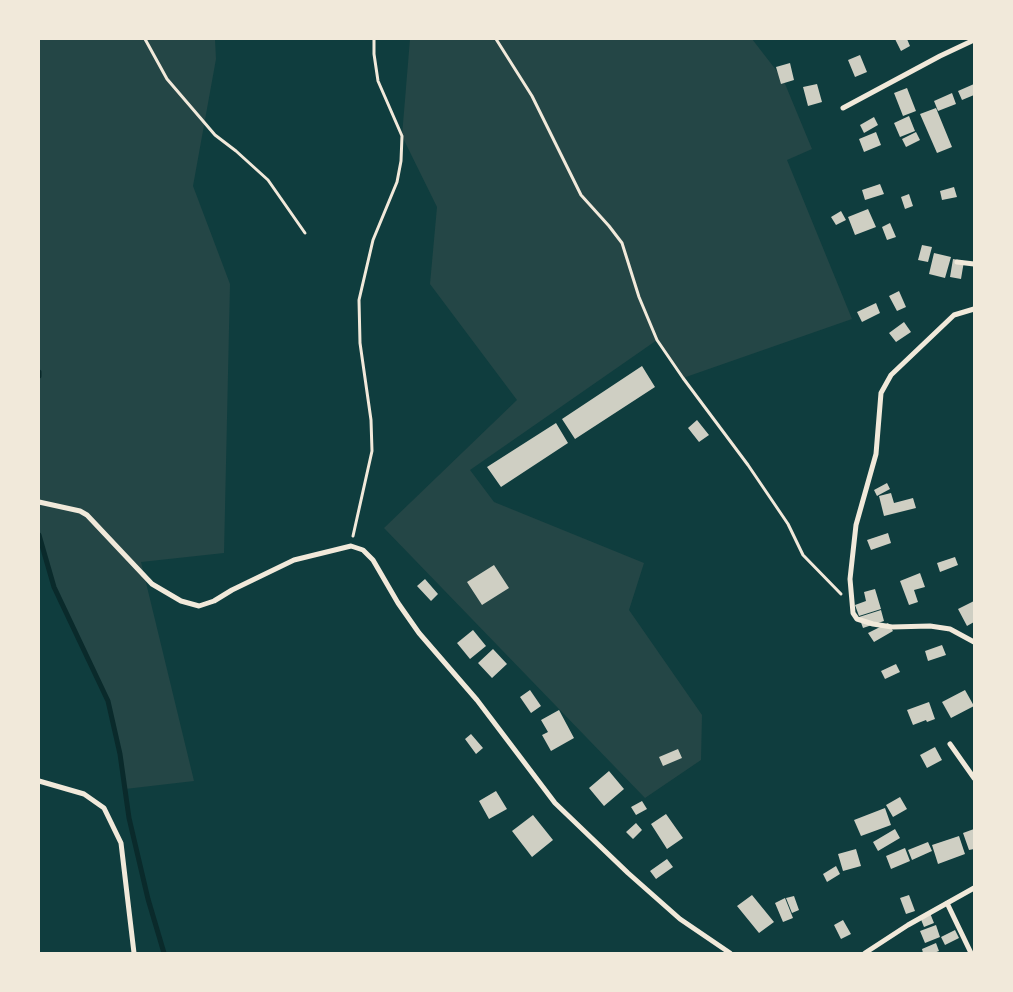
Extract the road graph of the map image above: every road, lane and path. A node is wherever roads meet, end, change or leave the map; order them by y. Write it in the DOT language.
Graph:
graph roads {
  1 [pos="145,39"];
  2 [pos="374,39"];
  3 [pos="496,39"];
  4 [pos="974,40"];
  5 [pos="842,108"];
  6 [pos="305,233"];
  7 [pos="956,262"];
  8 [pos="974,264"];
  9 [pos="974,309"];
  10 [pos="39,502"];
  11 [pos="351,546"];
  12 [pos="852,605"];
  13 [pos="974,642"];
  14 [pos="950,744"];
  15 [pos="974,778"];
  16 [pos="39,781"];
  17 [pos="974,888"];
  18 [pos="947,903"];
  19 [pos="134,953"];
  20 [pos="730,953"];
  21 [pos="865,953"];
  22 [pos="971,953"];
  1 -- 6 [label="path"];
  2 -- 11 [label="path"];
  3 -- 12 [label="path"];
  4 -- 5 [label="street"];
  7 -- 8 [label="street"];
  9 -- 12 [label="street"];
  10 -- 11 [label="street"];
  11 -- 20 [label="street"];
  12 -- 13 [label="street"];
  14 -- 15 [label="street"];
  16 -- 19 [label="street"];
  17 -- 18 [label="street"];
  18 -- 21 [label="street"];
  18 -- 22 [label="street"];
}
